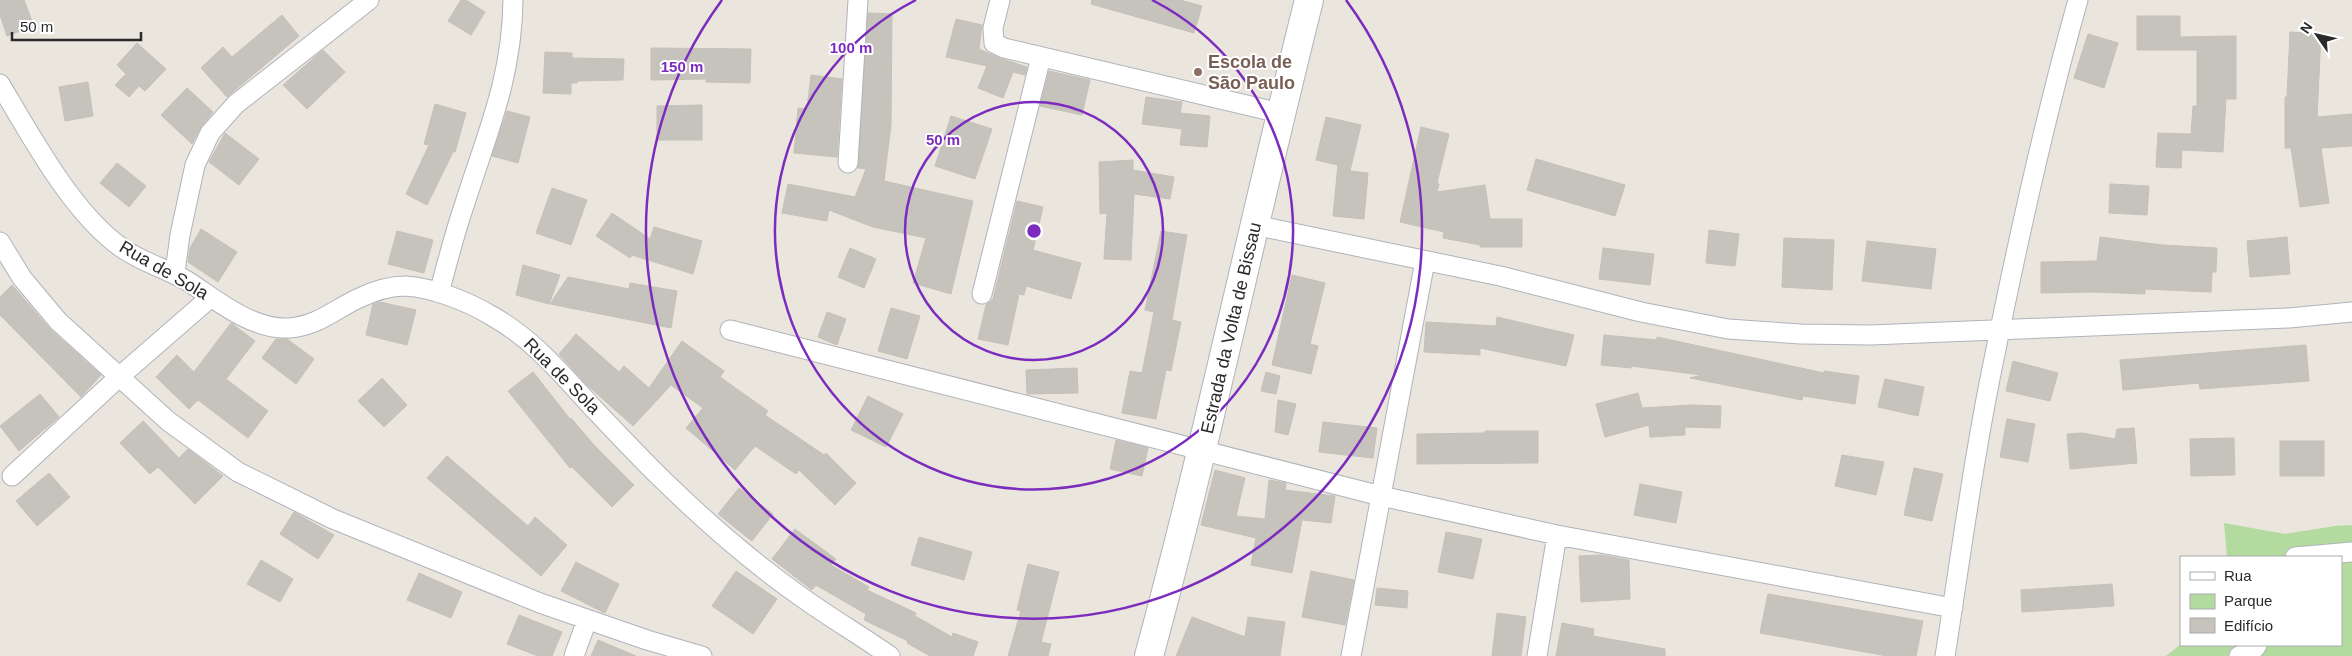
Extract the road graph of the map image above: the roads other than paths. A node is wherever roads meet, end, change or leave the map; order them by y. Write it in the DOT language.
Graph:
graph roads {
  1 [pos="368,0"];
  2 [pos="513,0"];
  3 [pos="858,0"];
  4 [pos="1000,0"];
  5 [pos="1309,0"];
  6 [pos="2078,0"];
  7 [pos="1041,57"];
  8 [pos="0,84"];
  9 [pos="1280,113"];
  10 [pos="848,164"];
  11 [pos="1254,225"];
  12 [pos="0,242"];
  13 [pos="1425,261"];
  14 [pos="175,272"];
  15 [pos="439,294"];
  16 [pos="982,294"];
  17 [pos="211,297"];
  18 [pos="2352,312"];
  19 [pos="2000,329"];
  20 [pos="730,330"];
  21 [pos="119,377"];
  22 [pos="1203,449"];
  23 [pos="12,476"];
  24 [pos="1381,496"];
  25 [pos="1557,535"];
  26 [pos="2352,552"];
  27 [pos="2306,556"];
  28 [pos="1952,608"];
  29 [pos="588,620"];
  30 [pos="2256,646"];
  31 [pos="574,656"];
  32 [pos="702,656"];
  33 [pos="890,656"];
  34 [pos="1149,656"];
  35 [pos="1351,656"];
  36 [pos="1537,656"];
  37 [pos="1945,656"];
  38 [pos="2239,656"];
  1 -- 14 [label="street"];
  2 -- 15 [label="street"];
  3 -- 10 [label="street"];
  4 -- 7 [label="street"];
  5 -- 9 [label="main road, Estrada da Volta de Bissau"];
  6 -- 19 [label="street"];
  7 -- 9 [label="street"];
  7 -- 16 [label="street"];
  8 -- 14 [label="street, Rua de Sola"];
  9 -- 11 [label="main road, Estrada da Volta de Bissau"];
  11 -- 13 [label="street"];
  11 -- 22 [label="main road, Estrada da Volta de Bissau"];
  12 -- 21 [label="street"];
  13 -- 19 [label="street"];
  13 -- 24 [label="street"];
  14 -- 17 [label="street, Rua de Sola"];
  15 -- 17 [label="street, Rua de Sola"];
  15 -- 33 [label="street, Rua de Sola"];
  17 -- 21 [label="street"];
  18 -- 19 [label="street"];
  19 -- 28 [label="street"];
  20 -- 22 [label="street"];
  21 -- 23 [label="street"];
  21 -- 29 [label="street"];
  22 -- 24 [label="street"];
  22 -- 34 [label="main road, Estrada da Volta de Bissau"];
  24 -- 25 [label="street"];
  24 -- 35 [label="street"];
  25 -- 28 [label="street"];
  25 -- 36 [label="street"];
  26 -- 27 [label="street"];
  28 -- 37 [label="street"];
  29 -- 31 [label="street"];
  29 -- 32 [label="street"];
  30 -- 38 [label="street"];
}
